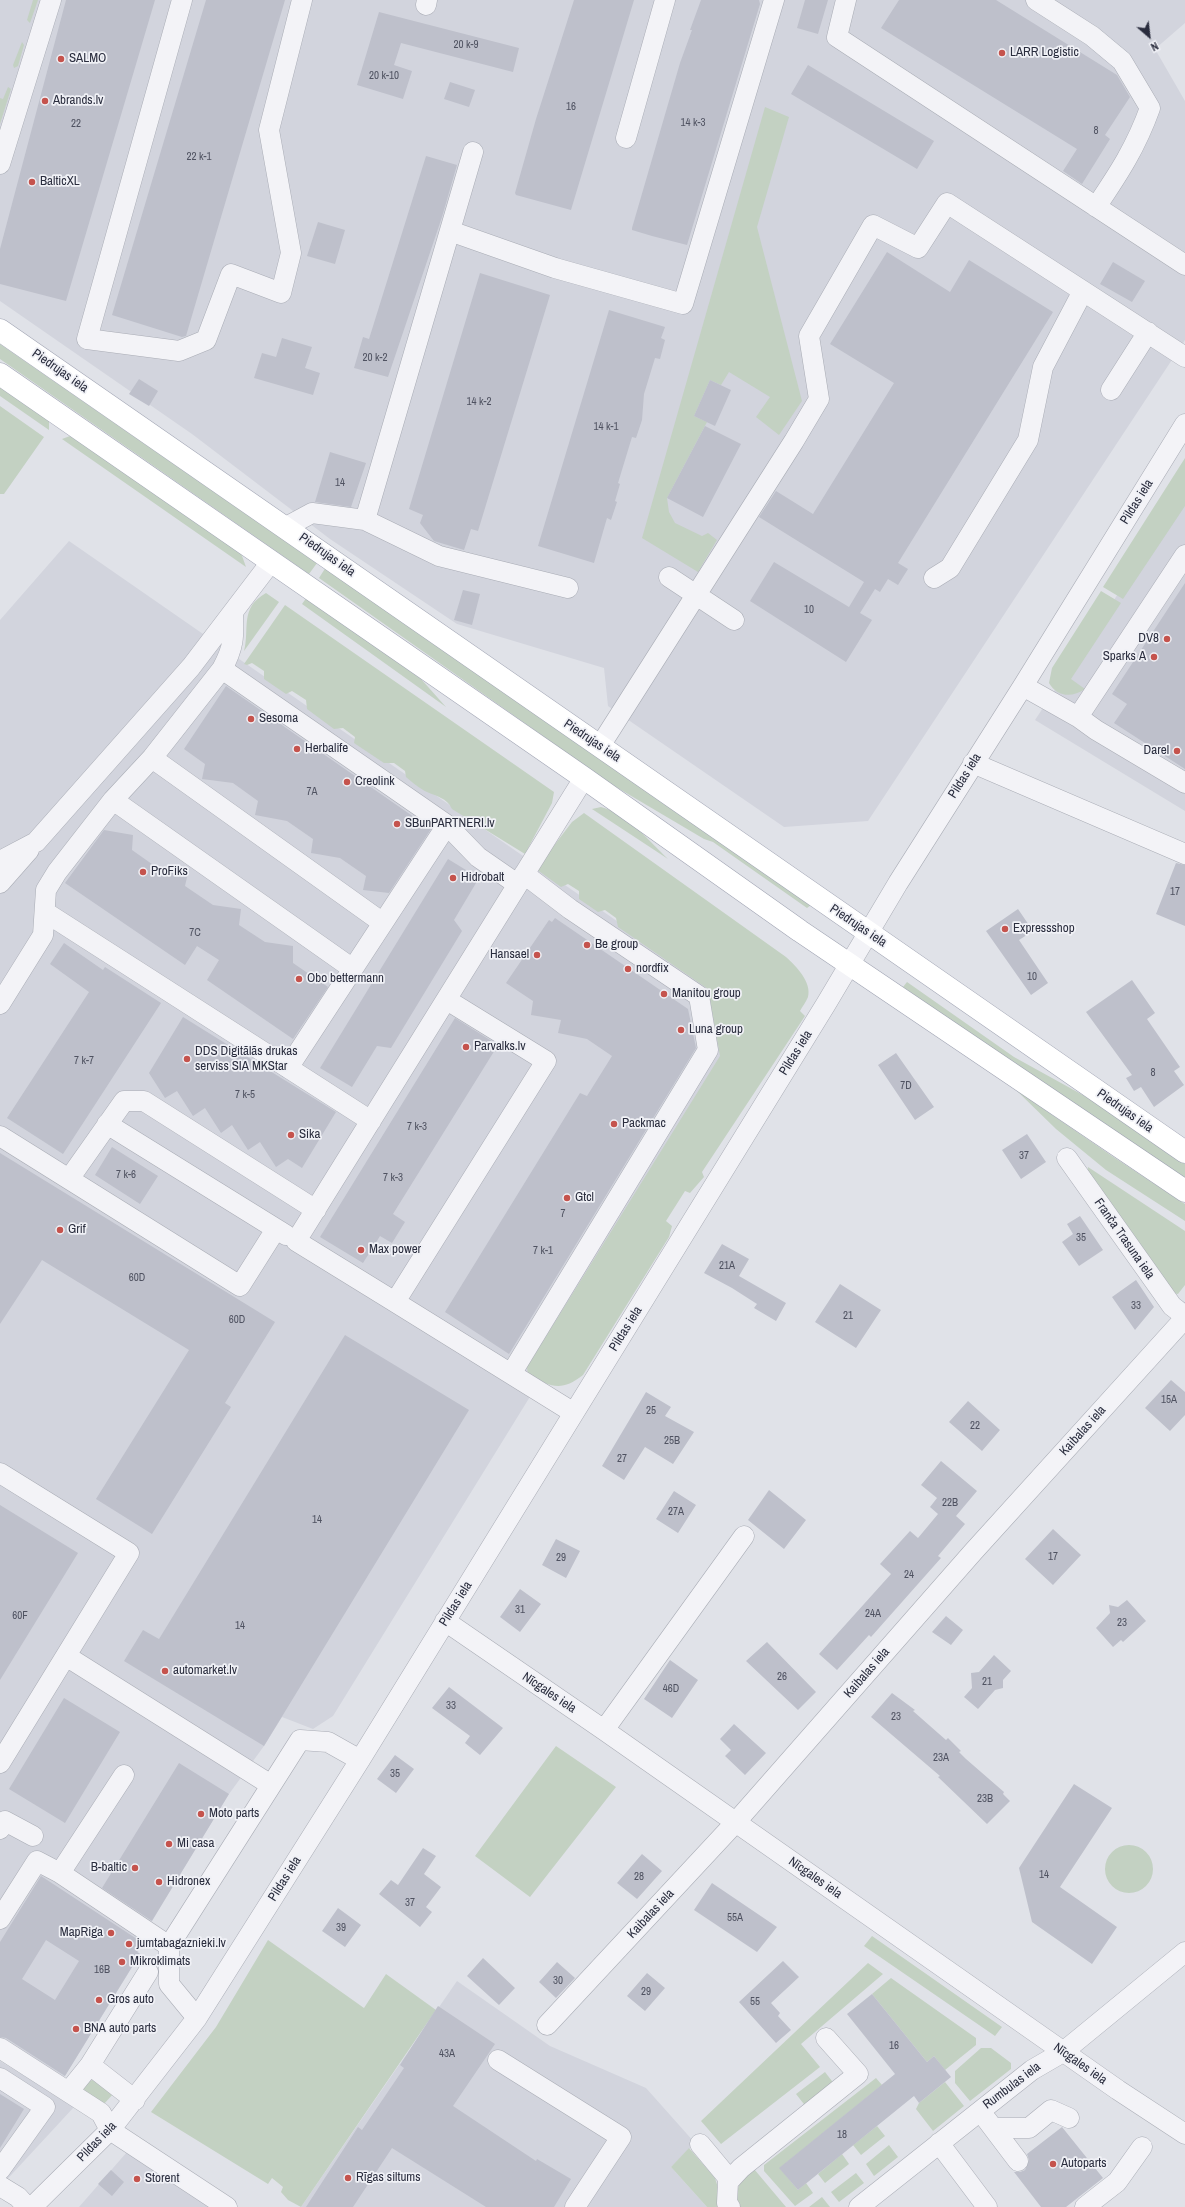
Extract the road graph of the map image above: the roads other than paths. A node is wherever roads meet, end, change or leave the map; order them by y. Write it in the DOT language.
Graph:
graph roads {
  1 [pos="51,0"];
  2 [pos="182,0"];
  3 [pos="302,0"];
  4 [pos="665,0"];
  5 [pos="774,0"];
  6 [pos="846,0"];
  7 [pos="1036,0"];
  8 [pos="626,138"];
  9 [pos="474,152"];
  10 [pos="0,164"];
  11 [pos="1096,207"];
  12 [pos="450,231"];
  13 [pos="1185,265"];
  14 [pos="1084,291"];
  15 [pos="0,330"];
  16 [pos="1148,332"];
  17 [pos="1185,357"];
  18 [pos="0,374"];
  19 [pos="1111,390"];
  20 [pos="1185,424"];
  21 [pos="365,520"];
  22 [pos="286,527"];
  23 [pos="1185,555"];
  24 [pos="271,562"];
  25 [pos="669,577"];
  26 [pos="934,578"];
  27 [pos="568,588"];
  28 [pos="696,595"];
  29 [pos="233,613"];
  30 [pos="734,620"];
  31 [pos="222,668"];
  32 [pos="1023,686"];
  33 [pos="1078,717"];
  34 [pos="600,746"];
  35 [pos="152,758"];
  36 [pos="973,763"];
  37 [pos="584,778"];
  38 [pos="1185,783"];
  39 [pos="113,800"];
  40 [pos="447,825"];
  41 [pos="36,842"];
  42 [pos="1185,854"];
  43 [pos="0,861"];
  44 [pos="521,879"];
  45 [pos="0,883"];
  46 [pos="45,912"];
  47 [pos="383,923"];
  48 [pos="868,934"];
  49 [pos="850,965"];
  50 [pos="353,969"];
  51 [pos="447,1000"];
  52 [pos="0,1004"];
  53 [pos="288,1068"];
  54 [pos="371,1121"];
  55 [pos="107,1124"];
  56 [pos="0,1136"];
  57 [pos="1185,1152"];
  58 [pos="1067,1158"];
  59 [pos="69,1179"];
  60 [pos="1185,1191"];
  61 [pos="316,1210"];
  62 [pos="276,1229"];
  63 [pos="296,1241"];
  64 [pos="395,1302"];
  65 [pos="1185,1317"];
  66 [pos="511,1374"];
  67 [pos="574,1413"];
  68 [pos="0,1473"];
  69 [pos="744,1536"];
  70 [pos="445,1621"];
  71 [pos="66,1656"];
  72 [pos="604,1730"];
  73 [pos="360,1760"];
  74 [pos="0,1763"];
  75 [pos="124,1775"];
  76 [pos="271,1785"];
  77 [pos="735,1823"];
  78 [pos="0,1829"];
  79 [pos="33,1836"];
  80 [pos="60,1873"];
  81 [pos="0,1919"];
  82 [pos="169,1946"];
  83 [pos="1185,1952"];
  84 [pos="148,1972"];
  85 [pos="197,2018"];
  86 [pos="547,2025"];
  87 [pos="826,2038"];
  88 [pos="0,2048"];
  89 [pos="1063,2052"];
  90 [pos="498,2060"];
  91 [pos="90,2065"];
  92 [pos="0,2078"];
  93 [pos="69,2091"];
  94 [pos="135,2100"];
  95 [pos="980,2111"];
  96 [pos="1069,2118"];
  97 [pos="993,2128"];
  98 [pos="110,2130"];
  99 [pos="1185,2134"];
  100 [pos="700,2144"];
  101 [pos="939,2144"];
  102 [pos="1142,2147"];
  103 [pos="1018,2161"];
  104 [pos="0,2170"];
  105 [pos="730,2180"];
  106 [pos="0,2186"];
  107 [pos="27,2207"];
  108 [pos="32,2207"];
  109 [pos="227,2207"];
  110 [pos="575,2207"];
  111 [pos="730,2207"];
  112 [pos="859,2207"];
  113 [pos="987,2207"];
  114 [pos="1085,2207"];
  1 -- 10 [label="street"];
  2 -- 3 [label="street"];
  4 -- 8 [label="street"];
  5 -- 12 [label="street"];
  6 -- 11 [label="street"];
  7 -- 11 [label="street"];
  9 -- 12 [label="street"];
  11 -- 13 [label="street"];
  12 -- 21 [label="street"];
  14 -- 16 [label="street"];
  14 -- 26 [label="street"];
  14 -- 28 [label="street"];
  15 -- 22 [label="main road, Piedrujas iela"];
  16 -- 17 [label="street"];
  16 -- 19 [label="street"];
  18 -- 24 [label="main road"];
  20 -- 32 [label="street, Pildas iela"];
  21 -- 22 [label="street"];
  21 -- 27 [label="street"];
  22 -- 34 [label="main road, Piedrujas iela"];
  23 -- 33 [label="street"];
  24 -- 29 [label="street"];
  24 -- 37 [label="main road"];
  25 -- 28 [label="street"];
  28 -- 30 [label="street"];
  28 -- 34 [label="street"];
  29 -- 31 [label="street"];
  29 -- 41 [label="street"];
  31 -- 35 [label="street"];
  31 -- 40 [label="street"];
  32 -- 33 [label="street"];
  32 -- 36 [label="street, Pildas iela"];
  33 -- 38 [label="street"];
  34 -- 48 [label="main road, Piedrujas iela"];
  35 -- 39 [label="street"];
  35 -- 47 [label="street"];
  36 -- 42 [label="street"];
  36 -- 48 [label="street, Pildas iela"];
  37 -- 44 [label="street"];
  37 -- 49 [label="main road"];
  39 -- 46 [label="street"];
  39 -- 50 [label="street"];
  40 -- 44 [label="street"];
  40 -- 47 [label="street"];
  41 -- 43 [label="street"];
  41 -- 45 [label="street"];
  44 -- 51 [label="street"];
  44 -- 66 [label="street"];
  46 -- 52 [label="street"];
  46 -- 53 [label="street"];
  47 -- 50 [label="street"];
  48 -- 49 [label="street, Pildas iela"];
  48 -- 57 [label="main road, Piedrujas iela"];
  49 -- 60 [label="main road"];
  49 -- 67 [label="street, Pildas iela"];
  50 -- 53 [label="street"];
  51 -- 54 [label="street"];
  51 -- 64 [label="street"];
  53 -- 54 [label="street"];
  54 -- 61 [label="street"];
  55 -- 59 [label="street"];
  55 -- 61 [label="street"];
  55 -- 62 [label="street"];
  56 -- 59 [label="street"];
  58 -- 65 [label="street, Franča Trasuna iela"];
  59 -- 62 [label="street"];
  61 -- 63 [label="street"];
  62 -- 63 [label="street"];
  63 -- 64 [label="street"];
  64 -- 66 [label="street"];
  65 -- 77 [label="street, Kaibalas iela"];
  66 -- 67 [label="street"];
  67 -- 70 [label="street, Pildas iela"];
  68 -- 71 [label="street"];
  69 -- 72 [label="street"];
  70 -- 72 [label="street, Nīcgales iela"];
  70 -- 73 [label="street, Pildas iela"];
  71 -- 74 [label="street"];
  71 -- 76 [label="street"];
  72 -- 77 [label="street, Nīcgales iela"];
  73 -- 76 [label="street"];
  73 -- 85 [label="street, Pildas iela"];
  75 -- 80 [label="street"];
  76 -- 82 [label="street"];
  77 -- 86 [label="street, Kaibalas iela"];
  77 -- 89 [label="street, Nīcgales iela"];
  78 -- 79 [label="street"];
  80 -- 81 [label="street"];
  80 -- 82 [label="street"];
  82 -- 85 [label="street"];
  83 -- 89 [label="street, Rumbulas iela"];
  84 -- 91 [label="street"];
  85 -- 94 [label="street, Pildas iela"];
  87 -- 105 [label="street"];
  88 -- 93 [label="street"];
  89 -- 95 [label="street, Rumbulas iela"];
  89 -- 99 [label="street, Nīcgales iela"];
  90 -- 110 [label="street"];
  91 -- 93 [label="street"];
  91 -- 94 [label="street"];
  92 -- 104 [label="street"];
  93 -- 98 [label="street"];
  94 -- 98 [label="street, Pildas iela"];
  95 -- 97 [label="street"];
  95 -- 101 [label="street, Rumbulas iela"];
  96 -- 97 [label="street"];
  97 -- 103 [label="street"];
  98 -- 108 [label="street, Pildas iela"];
  98 -- 109 [label="street"];
  100 -- 105 [label="street"];
  101 -- 112 [label="street, Rumbulas iela"];
  101 -- 113 [label="street"];
  102 -- 114 [label="street"];
  105 -- 111 [label="street"];
  106 -- 107 [label="street"];
}
